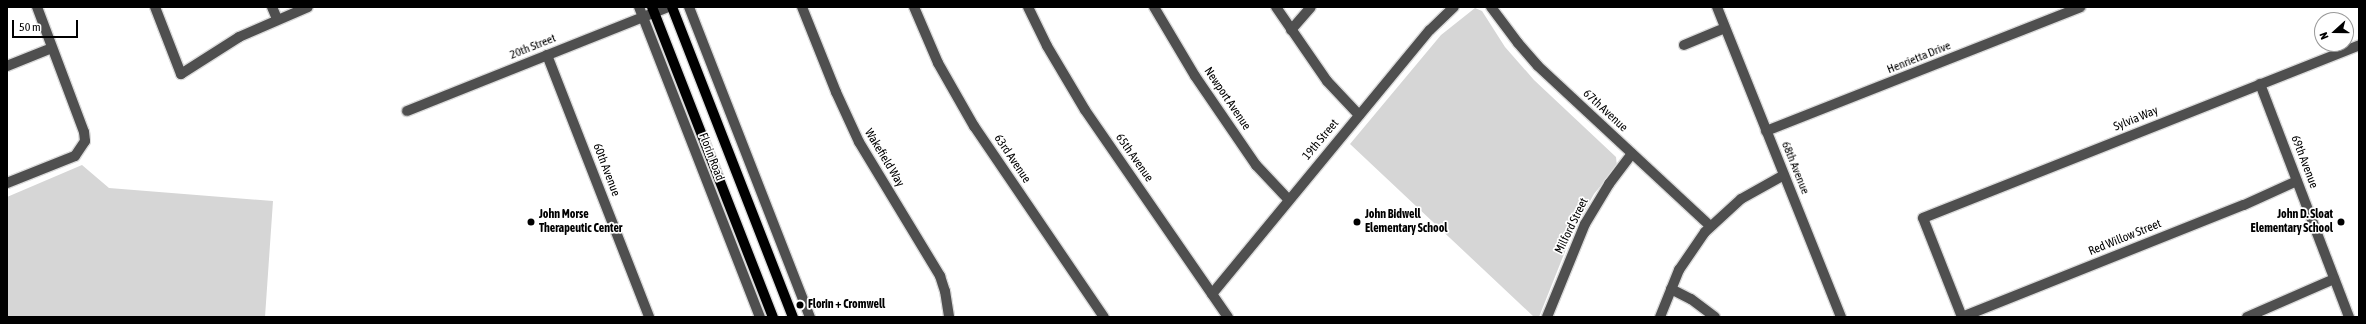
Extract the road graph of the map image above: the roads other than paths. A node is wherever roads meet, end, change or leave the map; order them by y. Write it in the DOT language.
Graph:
graph roads {
  1 [pos="37,7"];
  2 [pos="155,7"];
  3 [pos="272,7"];
  4 [pos="308,7"];
  5 [pos="639,7"];
  6 [pos="669,7"];
  7 [pos="672,7"];
  8 [pos="689,7"];
  9 [pos="802,7"];
  10 [pos="914,7"];
  11 [pos="1028,7"];
  12 [pos="1154,7"];
  13 [pos="1276,7"];
  14 [pos="1311,7"];
  15 [pos="1454,7"];
  16 [pos="1491,7"];
  17 [pos="1717,7"];
  18 [pos="2080,7"];
  19 [pos="653,10"];
  20 [pos="643,17"];
  21 [pos="277,19"];
  22 [pos="1725,28"];
  23 [pos="1292,30"];
  24 [pos="1684,45"];
  25 [pos="2359,45"];
  26 [pos="52,48"];
  27 [pos="547,55"];
  28 [pos="7,66"];
  29 [pos="2260,84"];
  30 [pos="407,112"];
  31 [pos="1359,114"];
  32 [pos="1766,131"];
  33 [pos="1632,154"];
  34 [pos="1784,175"];
  35 [pos="2297,181"];
  36 [pos="7,183"];
  37 [pos="1288,199"];
  38 [pos="1710,226"];
  39 [pos="2334,279"];
  40 [pos="1671,289"];
  41 [pos="1212,294"];
  42 [pos="649,317"];
  43 [pos="760,317"];
  44 [pos="773,317"];
  45 [pos="793,317"];
  46 [pos="810,317"];
  47 [pos="949,317"];
  48 [pos="1104,317"];
  49 [pos="1228,317"];
  50 [pos="1547,317"];
  51 [pos="1660,317"];
  52 [pos="1715,317"];
  53 [pos="1841,317"];
  54 [pos="1962,317"];
  55 [pos="2247,317"];
  56 [pos="2349,317"];
  1 -- 26 [label="street"];
  2 -- 21 [label="street"];
  3 -- 21 [label="street"];
  4 -- 21 [label="street"];
  5 -- 20 [label="street, Florin Road"];
  6 -- 19 [label="street, 20th Street"];
  7 -- 45 [label="main road, Florin Road"];
  8 -- 46 [label="street"];
  9 -- 47 [label="street, Wakefield Way"];
  10 -- 48 [label="street, 63rd Avenue"];
  11 -- 41 [label="street, 65th Avenue"];
  12 -- 37 [label="street, Newport Avenue"];
  13 -- 23 [label="street"];
  14 -- 23 [label="street"];
  15 -- 31 [label="street, 19th Street"];
  16 -- 33 [label="street, 67th Avenue"];
  17 -- 22 [label="street, 68th Avenue"];
  18 -- 32 [label="street, Henrietta Drive"];
  19 -- 20 [label="street, 20th Street"];
  19 -- 44 [label="main road, Florin Road"];
  20 -- 27 [label="street, 20th Street"];
  20 -- 43 [label="street, Florin Road"];
  22 -- 24 [label="street"];
  22 -- 32 [label="street, 68th Avenue"];
  23 -- 31 [label="street"];
  25 -- 29 [label="street, Sylvia Way"];
  26 -- 28 [label="street"];
  26 -- 36 [label="street"];
  27 -- 30 [label="street, 20th Street"];
  27 -- 42 [label="street, 60th Avenue"];
  29 -- 35 [label="street, 69th Avenue"];
  29 -- 54 [label="street, Sylvia Way"];
  31 -- 37 [label="street, 19th Street"];
  32 -- 34 [label="street, 68th Avenue"];
  33 -- 38 [label="street, 67th Avenue"];
  33 -- 50 [label="street, Milford Street"];
  34 -- 38 [label="street"];
  34 -- 53 [label="street, 68th Avenue"];
  35 -- 39 [label="street, 69th Avenue"];
  35 -- 54 [label="street, Red Willow Street"];
  37 -- 41 [label="street, 19th Street"];
  38 -- 40 [label="street"];
  39 -- 55 [label="street"];
  39 -- 56 [label="street, 69th Avenue"];
  40 -- 51 [label="street"];
  40 -- 52 [label="street"];
  41 -- 49 [label="street, 65th Avenue"];
}
